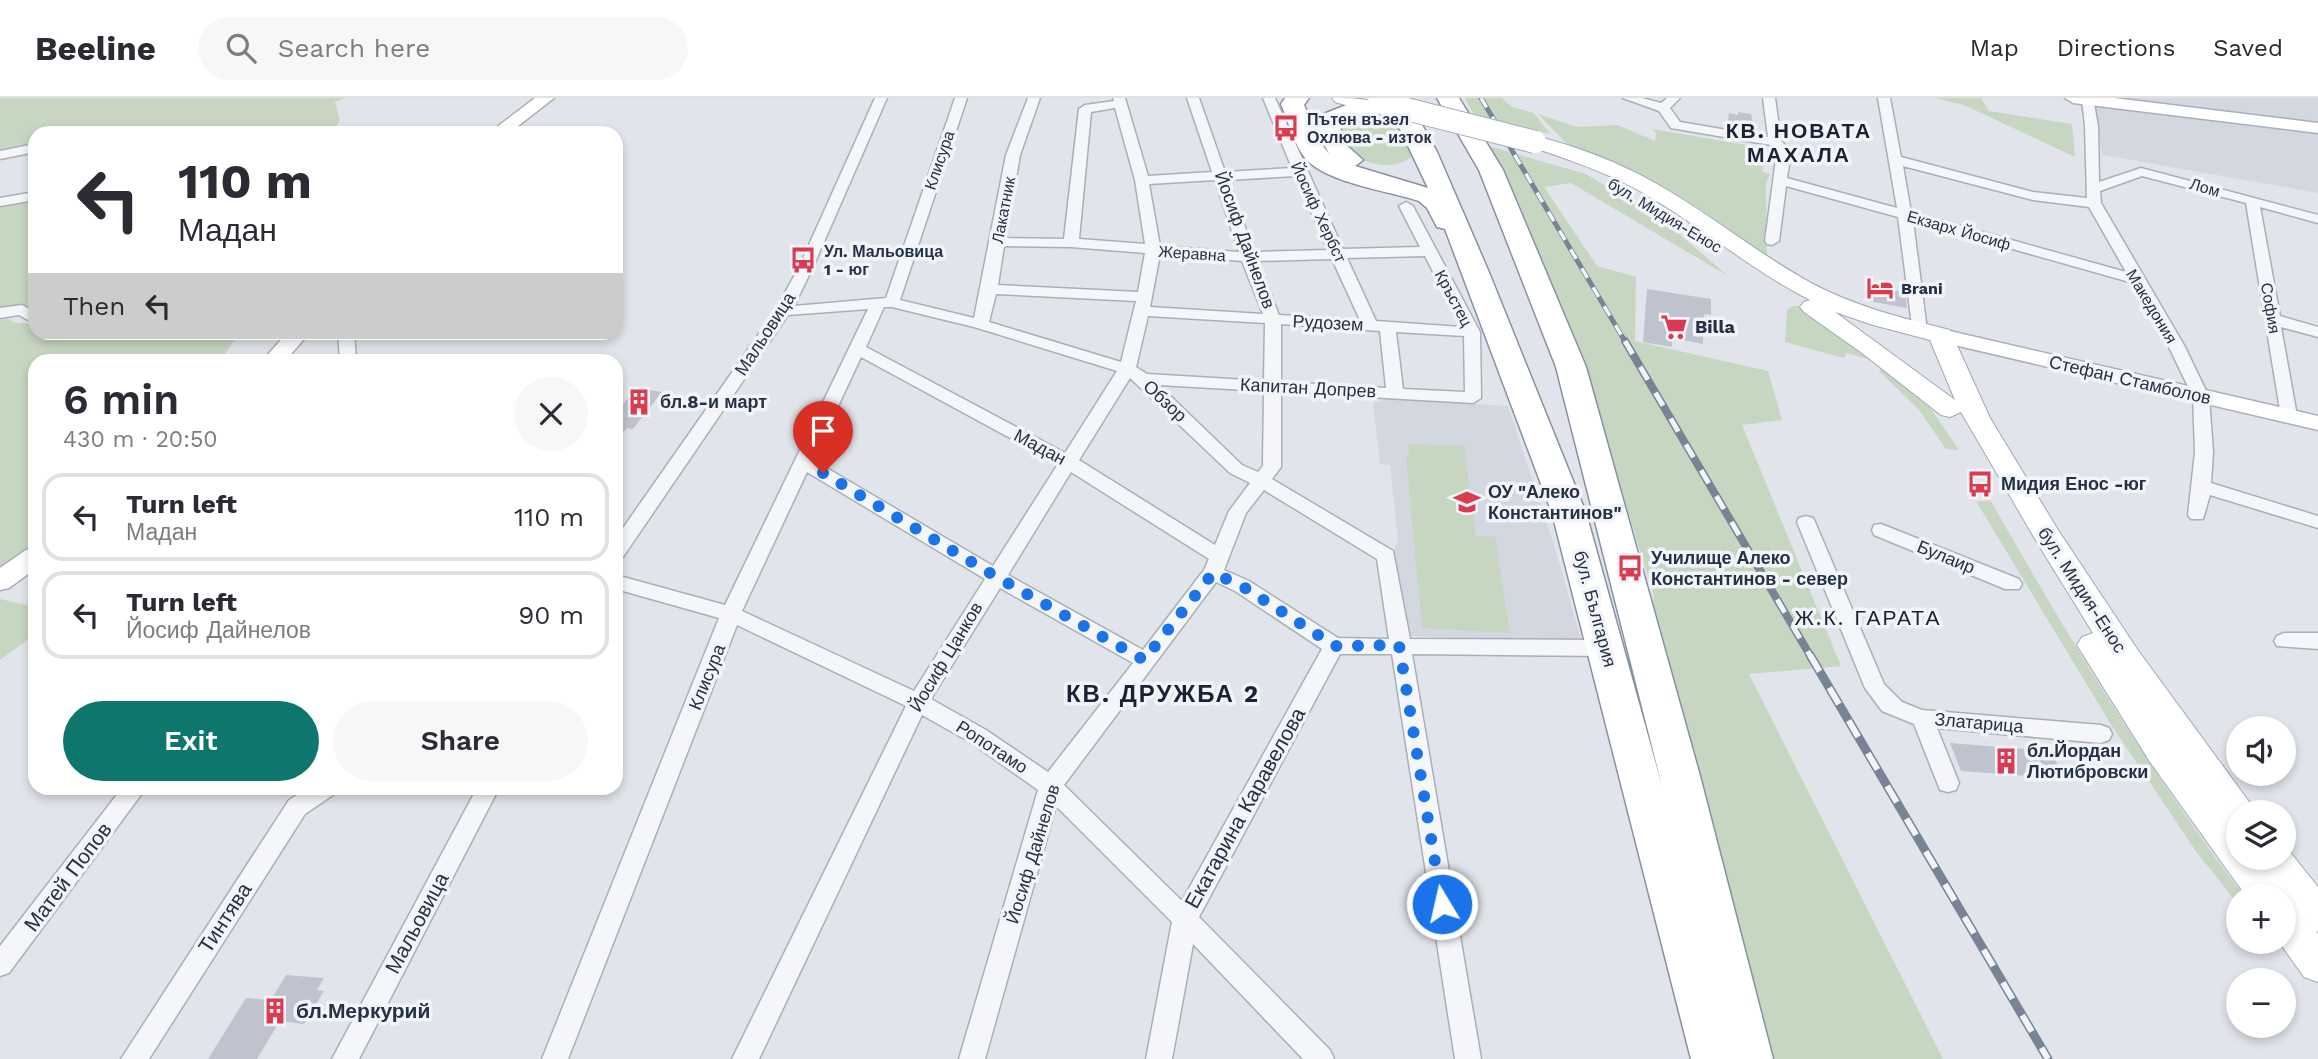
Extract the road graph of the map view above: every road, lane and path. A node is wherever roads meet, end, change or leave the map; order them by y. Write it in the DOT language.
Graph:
graph roads {
  1 [pos="545,98"];
  2 [pos="881,98"];
  3 [pos="961,98"];
  4 [pos="1034,98"];
  5 [pos="1193,98"];
  6 [pos="1342,98"];
  7 [pos="1448,98"];
  8 [pos="1629,98"];
  9 [pos="1674,98"];
  10 [pos="1884,98"];
  11 [pos="1293,99"];
  12 [pos="2081,99"];
  13 [pos="1120,100"];
  14 [pos="1772,100"];
  15 [pos="1380,102"];
  16 [pos="1663,108"];
  17 [pos="507,126"];
  18 [pos="2318,128"];
  19 [pos="1329,132"];
  20 [pos="1775,142"];
  21 [pos="1533,147"];
  22 [pos="28,149"];
  23 [pos="1424,152"];
  24 [pos="0,155"];
  25 [pos="1896,160"];
  26 [pos="1301,172"];
  27 [pos="1222,175"];
  28 [pos="1142,180"];
  29 [pos="1781,180"];
  30 [pos="2093,196"];
  31 [pos="28,197"];
  32 [pos="2252,200"];
  33 [pos="0,202"];
  34 [pos="1406,206"];
  35 [pos="1905,215"];
  36 [pos="2318,219"];
  37 [pos="1772,241"];
  38 [pos="996,242"];
  39 [pos="1071,243"];
  40 [pos="1153,250"];
  41 [pos="1429,251"];
  42 [pos="1338,254"];
  43 [pos="1248,257"];
  44 [pos="1475,270"];
  45 [pos="2138,281"];
  46 [pos="989,289"];
  47 [pos="1543,297"];
  48 [pos="1485,298"];
  49 [pos="885,303"];
  50 [pos="1144,304"];
  51 [pos="783,310"];
  52 [pos="0,313"];
  53 [pos="28,314"];
  54 [pos="2272,319"];
  55 [pos="1273,320"];
  56 [pos="980,324"];
  57 [pos="1554,324"];
  58 [pos="1379,326"];
  59 [pos="1484,329"];
  60 [pos="2318,332"];
  61 [pos="1930,333"];
  62 [pos="293,340"];
  63 [pos="856,348"];
  64 [pos="280,354"];
  65 [pos="1135,374"];
  66 [pos="1273,386"];
  67 [pos="1395,393"];
  68 [pos="2201,397"];
  69 [pos="1473,398"];
  70 [pos="1950,409"];
  71 [pos="2289,416"];
  72 [pos="2318,423"];
  73 [pos="802,461"];
  74 [pos="1070,463"];
  75 [pos="1262,481"];
  76 [pos="2203,486"];
  77 [pos="2197,515"];
  78 [pos="1806,522"];
  79 [pos="2318,522"];
  80 [pos="1881,530"];
  81 [pos="623,542"];
  82 [pos="28,561"];
  83 [pos="1215,564"];
  84 [pos="995,576"];
  85 [pos="0,582"];
  86 [pos="623,584"];
  87 [pos="2012,584"];
  88 [pos="732,614"];
  89 [pos="2284,641"];
  90 [pos="2318,641"];
  91 [pos="1399,645"];
  92 [pos="1335,646"];
  93 [pos="1606,649"];
  94 [pos="1144,660"];
  95 [pos="918,702"];
  96 [pos="1922,718"];
  97 [pos="2101,734"];
  98 [pos="1948,783"];
  99 [pos="1050,786"];
  100 [pos="130,795"];
  101 [pos="315,795"];
  102 [pos="484,795"];
  103 [pos="2228,800"];
  104 [pos="2226,839"];
  105 [pos="2282,870"];
  106 [pos="2318,915"];
  107 [pos="1185,919"];
  108 [pos="2296,935"];
  109 [pos="2318,964"];
  110 [pos="0,965"];
  111 [pos="134,1059"];
  112 [pos="345,1059"];
  113 [pos="555,1059"];
  114 [pos="745,1059"];
  115 [pos="972,1059"];
  116 [pos="1159,1059"];
  117 [pos="1321,1059"];
  118 [pos="1468,1059"];
  119 [pos="1714,1059"];
  120 [pos="1749,1059"];
  1 -- 17 [label="street"];
  2 -- 51 [label="street, Мальовица"];
  3 -- 49 [label="street, Клисура"];
  4 -- 38 [label="street, Лакатник"];
  5 -- 27 [label="street, Йосиф Дайнелов"];
  6 -- 15 [label="main road, бул. Мидия-Енос"];
  7 -- 47 [label="highway"];
  8 -- 16 [label="street"];
  9 -- 16 [label="street"];
  10 -- 25 [label="street, бул. Мидия-Енос"];
  11 -- 19 [label="highway"];
  11 -- 26 [label="street, Йосиф Хербст"];
  11 -- 44 [label="highway"];
  12 -- 18 [label="street"];
  12 -- 30 [label="street"];
  13 -- 28 [label="street, Йосиф Цанков"];
  13 -- 39 [label="street"];
  14 -- 20 [label="street"];
  15 -- 19 [label="highway"];
  15 -- 21 [label="main road, бул. Мидия-Енос"];
  15 -- 23 [label="highway, бул. България"];
  16 -- 20 [label="street"];
  19 -- 23 [label="highway"];
  20 -- 29 [label="street"];
  21 -- 61 [label="main road, бул. Мидия-Енос"];
  21 -- 70 [label="main road, бул. Мидия-Енос"];
  22 -- 24 [label="street"];
  23 -- 44 [label="highway, бул. България"];
  25 -- 30 [label="street"];
  25 -- 35 [label="street, бул. Мидия-Енос"];
  26 -- 27 [label="street"];
  26 -- 42 [label="street, Йосиф Хербст"];
  27 -- 28 [label="street"];
  27 -- 43 [label="street, Йосиф Дайнелов"];
  28 -- 40 [label="street, Йосиф Цанков"];
  29 -- 35 [label="street, Екзарх Йосиф"];
  29 -- 37 [label="street"];
  30 -- 32 [label="street, Лом"];
  30 -- 45 [label="street, Македония"];
  31 -- 33 [label="street"];
  32 -- 36 [label="street, Лом"];
  32 -- 54 [label="street, София"];
  34 -- 41 [label="street, Кръстец"];
  35 -- 45 [label="street, Екзарх Йосиф"];
  35 -- 61 [label="street, бул. Мидия-Енос"];
  38 -- 39 [label="street, Жеравна"];
  38 -- 46 [label="street, Лакатник"];
  39 -- 40 [label="street, Жеравна"];
  40 -- 43 [label="street, Жеравна"];
  40 -- 50 [label="street, Йосиф Цанков"];
  41 -- 42 [label="street, Жеравна"];
  41 -- 59 [label="street, Кръстец"];
  42 -- 43 [label="street, Жеравна"];
  42 -- 58 [label="street, Йосиф Хербст"];
  43 -- 55 [label="street, Йосиф Дайнелов"];
  44 -- 48 [label="highway, бул. България"];
  45 -- 68 [label="street, Македония"];
  46 -- 50 [label="street, Рудозем"];
  46 -- 56 [label="street, Лакатник"];
  47 -- 48 [label="highway"];
  47 -- 57 [label="highway"];
  48 -- 59 [label="highway, бул. България"];
  49 -- 51 [label="street, Обзор"];
  49 -- 56 [label="street, Обзор"];
  49 -- 63 [label="street, Клисура"];
  50 -- 55 [label="street, Рудозем"];
  50 -- 65 [label="street, Йосиф Цанков"];
  51 -- 81 [label="street, Мальовица"];
  52 -- 53 [label="street"];
  54 -- 60 [label="street"];
  54 -- 71 [label="street, София"];
  55 -- 58 [label="street, Рудозем"];
  55 -- 66 [label="street, Йосиф Дайнелов"];
  56 -- 65 [label="street, Обзор"];
  57 -- 59 [label="highway"];
  57 -- 120 [label="highway"];
  58 -- 59 [label="street, Рудозем"];
  58 -- 67 [label="street, Йосиф Хербст"];
  59 -- 69 [label="street, Кръстец"];
  59 -- 93 [label="highway, бул. България"];
  61 -- 68 [label="street, Стефан Стамболов"];
  61 -- 70 [label="main road, бул. Мидия-Енос"];
  61 -- 103 [label="main road, бул. Мидия-Енос"];
  62 -- 64 [label="street"];
  63 -- 73 [label="street, Клисура"];
  63 -- 74 [label="street, Мадан"];
  65 -- 66 [label="street, Капитан Допрев"];
  65 -- 74 [label="street, Йосиф Цанков"];
  65 -- 75 [label="street, Обзор"];
  66 -- 67 [label="street, Капитан Допрев"];
  66 -- 75 [label="street, Йосиф Дайнелов"];
  67 -- 69 [label="street, Капитан Допрев"];
  68 -- 71 [label="street, Стефан Стамболов"];
  68 -- 76 [label="street, Македония"];
  70 -- 104 [label="main road, бул. Мидия-Енос"];
  71 -- 72 [label="street, Стефан Стамболов"];
  73 -- 84 [label="street"];
  73 -- 88 [label="street, Клисура"];
  74 -- 83 [label="street, Мадан"];
  74 -- 84 [label="street, Йосиф Цанков"];
  75 -- 83 [label="street, Йосиф Дайнелов"];
  75 -- 91 [label="street, Обзор"];
  76 -- 77 [label="street, Македония"];
  76 -- 79 [label="street"];
  78 -- 96 [label="street, Златарица"];
  80 -- 87 [label="street, Булаир"];
  82 -- 85 [label="street"];
  83 -- 92 [label="street, Мадан"];
  83 -- 94 [label="street, Йосиф Дайнелов"];
  84 -- 94 [label="street"];
  84 -- 95 [label="street, Йосиф Цанков"];
  86 -- 88 [label="street, Ропотамо"];
  88 -- 95 [label="street, Ропотамо"];
  88 -- 113 [label="street, Клисура"];
  89 -- 90 [label="street"];
  91 -- 92 [label="street"];
  91 -- 93 [label="street"];
  91 -- 118 [label="street"];
  92 -- 107 [label="street, Екатарина Каравелова"];
  93 -- 119 [label="highway, бул. България"];
  94 -- 99 [label="street, Йосиф Дайнелов"];
  95 -- 99 [label="street, Ропотамо"];
  95 -- 114 [label="street, Йосиф Цанков"];
  96 -- 97 [label="street, Златарица"];
  96 -- 98 [label="street"];
  99 -- 107 [label="street, Ропотамо"];
  99 -- 115 [label="street, Йосиф Дайнелов"];
  100 -- 110 [label="street, Матей Попов"];
  101 -- 111 [label="street, Тинтява"];
  102 -- 112 [label="street, Мальовица"];
  105 -- 106 [label="main road"];
  107 -- 116 [label="street, Екатарина Каравелова"];
  107 -- 117 [label="street, Ропотамо"];
  108 -- 109 [label="main road"];
}
